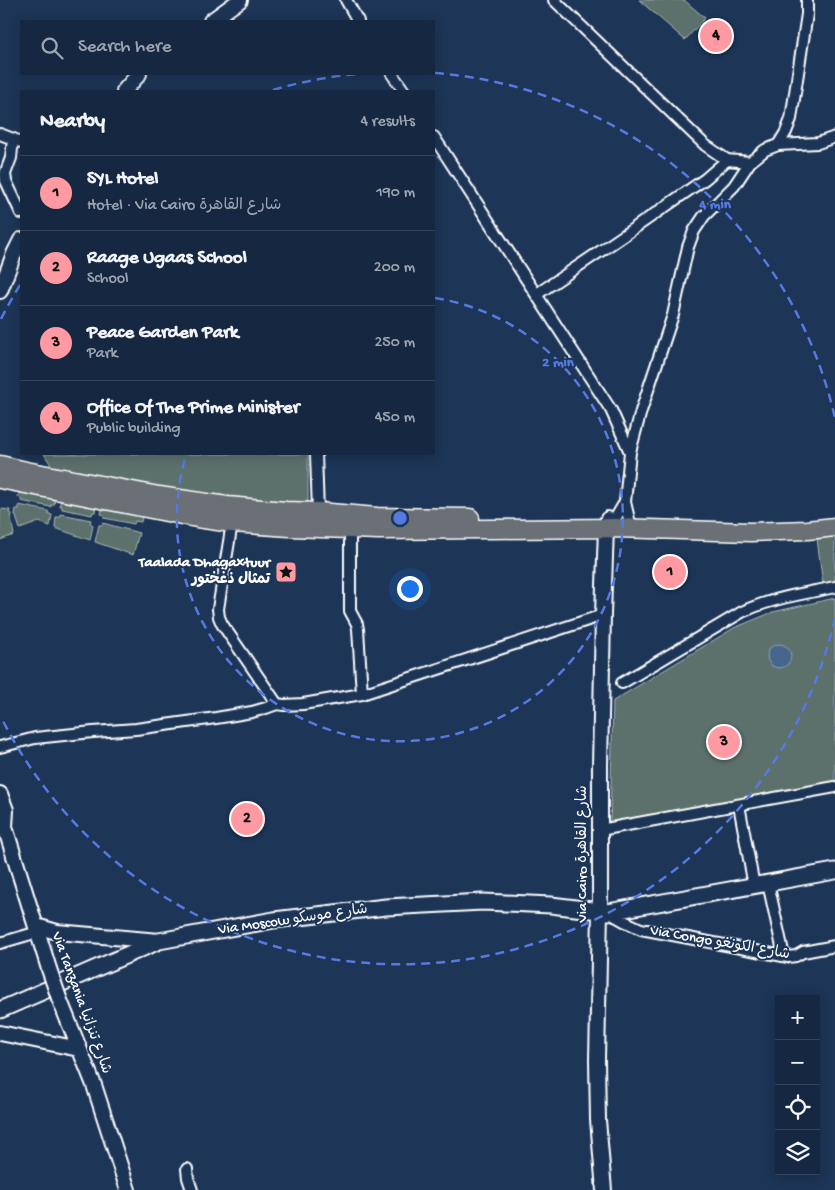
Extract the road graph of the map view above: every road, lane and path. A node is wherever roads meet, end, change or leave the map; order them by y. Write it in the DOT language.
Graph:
graph roads {
  1 [pos="346,0"];
  2 [pos="554,0"];
  3 [pos="808,0"];
  4 [pos="233,2"];
  5 [pos="212,20"];
  6 [pos="357,20"];
  7 [pos="138,75"];
  8 [pos="393,75"];
  9 [pos="125,90"];
  10 [pos="403,90"];
  11 [pos="0,134"];
  12 [pos="835,136"];
  13 [pos="435,139"];
  14 [pos="17,140"];
  15 [pos="778,145"];
  16 [pos="727,160"];
  17 [pos="750,162"];
  18 [pos="20,211"];
  19 [pos="20,242"];
  20 [pos="0,291"];
  21 [pos="536,294"];
  22 [pos="630,452"];
  23 [pos="316,455"];
  24 [pos="0,465"];
  25 [pos="26,477"];
  26 [pos="0,479"];
  27 [pos="318,512"];
  28 [pos="835,518"];
  29 [pos="288,519"];
  30 [pos="232,523"];
  31 [pos="617,524"];
  32 [pos="835,527"];
  33 [pos="750,528"];
  34 [pos="350,529"];
  35 [pos="835,587"];
  36 [pos="602,615"];
  37 [pos="622,683"];
  38 [pos="362,694"];
  39 [pos="277,704"];
  40 [pos="0,747"];
  41 [pos="835,787"];
  42 [pos="0,794"];
  43 [pos="738,805"];
  44 [pos="2,824"];
  45 [pos="600,830"];
  46 [pos="835,871"];
  47 [pos="761,885"];
  48 [pos="604,911"];
  49 [pos="37,929"];
  50 [pos="159,941"];
  51 [pos="0,943"];
  52 [pos="835,946"];
  53 [pos="784,956"];
  54 [pos="0,1010"];
  55 [pos="0,1033"];
  56 [pos="79,1049"];
  57 [pos="187,1169"];
  58 [pos="128,1190"];
  59 [pos="192,1190"];
  60 [pos="604,1190"];
  1 -- 6 [label="street"];
  2 -- 16 [label="street"];
  3 -- 15 [label="street"];
  4 -- 5 [label="street"];
  7 -- 9 [label="street"];
  8 -- 10 [label="street"];
  11 -- 14 [label="street"];
  12 -- 15 [label="street"];
  13 -- 21 [label="street"];
  14 -- 18 [label="street"];
  15 -- 17 [label="street"];
  16 -- 17 [label="street"];
  16 -- 21 [label="street"];
  17 -- 22 [label="street, Via Cairo شارع القاهرة"];
  19 -- 20 [label="street"];
  21 -- 22 [label="street"];
  22 -- 31 [label="street, Via Cairo شارع القاهرة"];
  23 -- 27 [label="street"];
  24 -- 25 [label="highway"];
  25 -- 26 [label="highway"];
  25 -- 29 [label="highway"];
  25 -- 30 [label="highway"];
  27 -- 29 [label="highway"];
  27 -- 31 [label="highway"];
  28 -- 33 [label="highway"];
  29 -- 30 [label="highway"];
  29 -- 34 [label="highway"];
  30 -- 39 [label="street"];
  31 -- 33 [label="highway"];
  31 -- 34 [label="highway"];
  31 -- 36 [label="street, Via Cairo شارع القاهرة"];
  32 -- 33 [label="highway"];
  34 -- 38 [label="street"];
  35 -- 37 [label="street"];
  36 -- 38 [label="street"];
  36 -- 45 [label="street, Via Cairo شارع القاهرة"];
  38 -- 39 [label="street"];
  39 -- 40 [label="street"];
  41 -- 43 [label="street"];
  42 -- 44 [label="street, Via Tanzania شارع تنزانيا"];
  43 -- 45 [label="street"];
  43 -- 47 [label="street"];
  44 -- 49 [label="street, Via Tanzania شارع تنزانيا"];
  45 -- 48 [label="street, Via Cairo شارع القاهرة"];
  46 -- 47 [label="main road, Via Congo شارع الكونغو"];
  47 -- 48 [label="main road, Via Congo شارع الكونغو"];
  47 -- 53 [label="street"];
  48 -- 50 [label="main road, Via Moscow شارع موسكو"];
  48 -- 53 [label="street, Via Congo شارع الكونغو"];
  48 -- 60 [label="street, Via Cairo شارع القاهرة"];
  49 -- 50 [label="street"];
  49 -- 51 [label="street"];
  49 -- 56 [label="street, Via Tanzania شارع تنزانيا, bridge"];
  50 -- 54 [label="main road, Via Moscow شارع موسكو"];
  52 -- 53 [label="street, Via Congo شارع الكونغو"];
  55 -- 56 [label="street"];
  56 -- 58 [label="street, Via Tanzania شارع تنزانيا"];
  57 -- 59 [label="street"];
}
